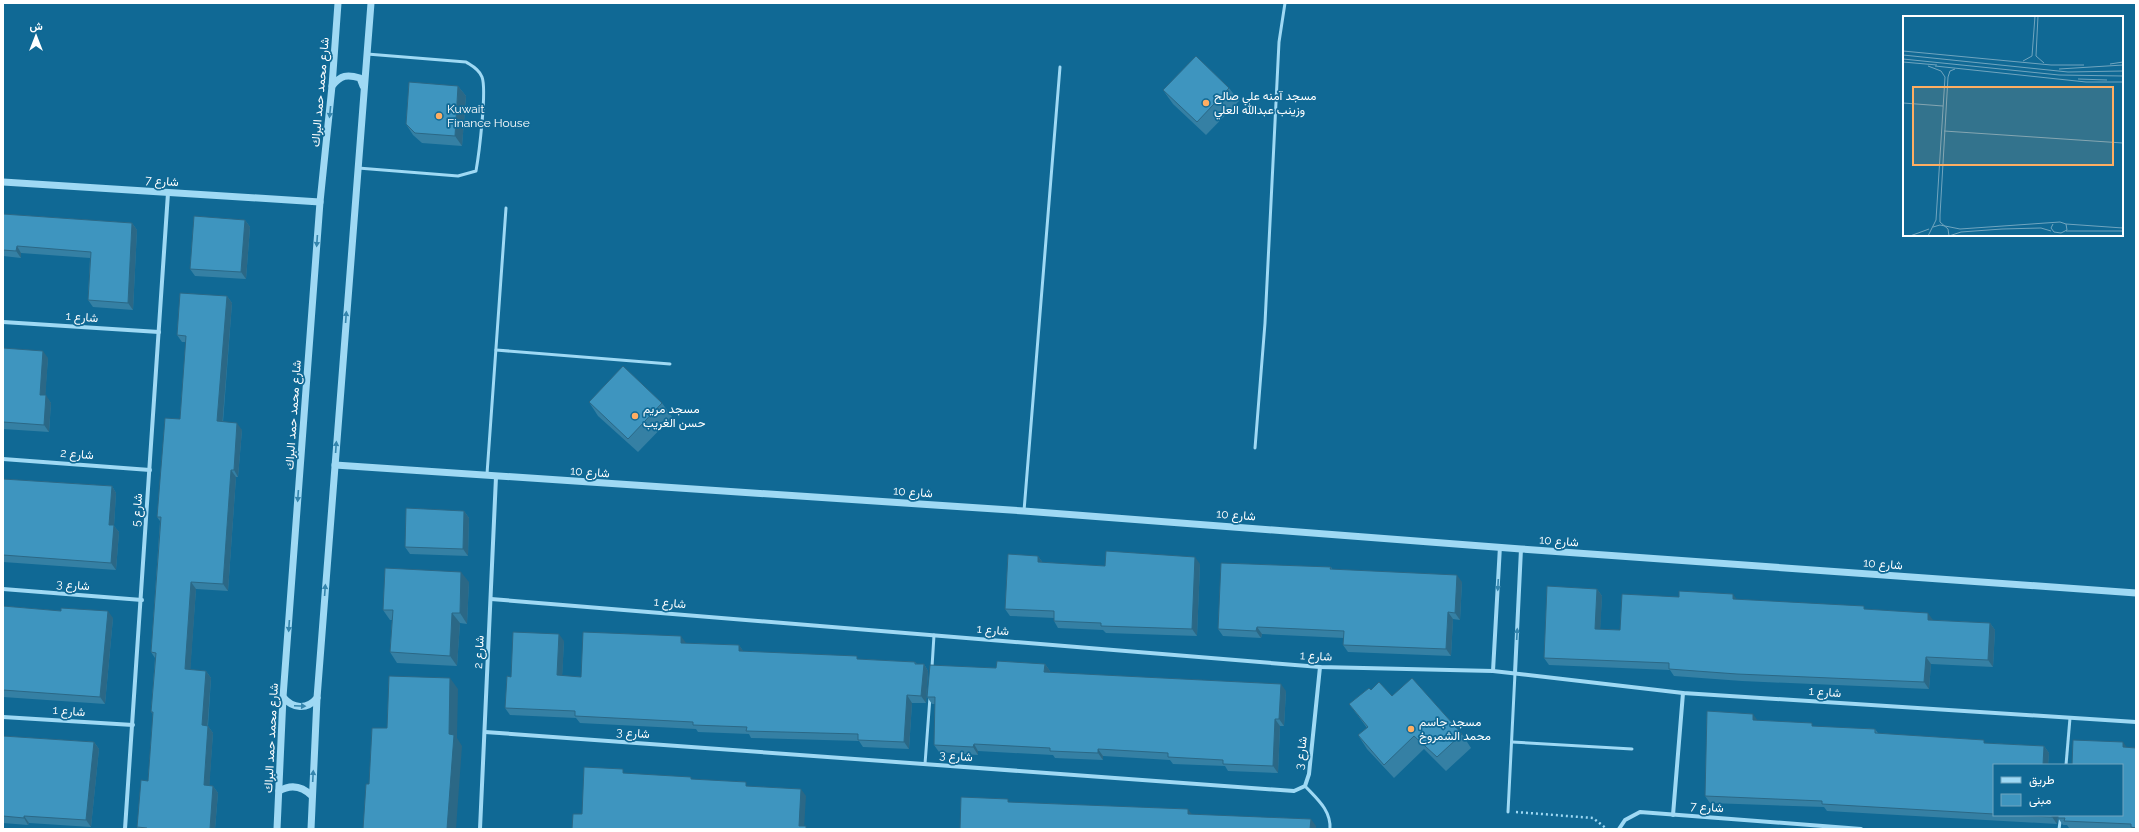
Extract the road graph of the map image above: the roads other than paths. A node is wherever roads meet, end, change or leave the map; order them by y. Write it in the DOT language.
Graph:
graph roads {
  1 [pos="338,3"];
  2 [pos="371,3"];
  3 [pos="1285,3"];
  4 [pos="367,54"];
  5 [pos="1060,67"];
  6 [pos="332,86"];
  7 [pos="364,88"];
  8 [pos="358,168"];
  9 [pos="3,182"];
  10 [pos="168,192"];
  11 [pos="320,202"];
  12 [pos="506,208"];
  13 [pos="3,322"];
  14 [pos="159,332"];
  15 [pos="496,350"];
  16 [pos="670,364"];
  17 [pos="1255,448"];
  18 [pos="3,459"];
  19 [pos="335,465"];
  20 [pos="150,470"];
  21 [pos="486,476"];
  22 [pos="496,477"];
  23 [pos="1024,510"];
  24 [pos="1500,546"];
  25 [pos="1521,549"];
  26 [pos="3,589"];
  27 [pos="2136,593"];
  28 [pos="491,599"];
  29 [pos="142,600"];
  30 [pos="934,635"];
  31 [pos="1320,666"];
  32 [pos="1493,672"];
  33 [pos="932,673"];
  34 [pos="1515,673"];
  35 [pos="1683,693"];
  36 [pos="930,696"];
  37 [pos="284,697"];
  38 [pos="317,698"];
  39 [pos="3,716"];
  40 [pos="2070,718"];
  41 [pos="2136,722"];
  42 [pos="133,725"];
  43 [pos="485,732"];
  44 [pos="1512,742"];
  45 [pos="1632,749"];
  46 [pos="925,764"];
  47 [pos="2066,764"];
  48 [pos="1305,786"];
  49 [pos="279,791"];
  50 [pos="312,796"];
  51 [pos="1508,812"];
  52 [pos="1673,815"];
  53 [pos="2061,816"];
  54 [pos="125,829"];
  55 [pos="277,829"];
  56 [pos="311,829"];
  57 [pos="480,829"];
  58 [pos="1330,829"];
  59 [pos="1619,829"];
  60 [pos="1861,829"];
  61 [pos="2059,829"];
  1 -- 6 [label="street, شارع محمد حمد البراك"];
  2 -- 4 [label="street"];
  3 -- 17 [label="lane"];
  4 -- 7 [label="street"];
  4 -- 8 [label="lane"];
  5 -- 23 [label="lane"];
  6 -- 7 [label="street"];
  6 -- 11 [label="street, شارع محمد حمد البراك, one-way"];
  7 -- 8 [label="street"];
  19 -- 8 [label="street, one-way"];
  9 -- 10 [label="street, شارع 7"];
  10 -- 11 [label="street, شارع 7"];
  10 -- 14 [label="street, شارع 5"];
  11 -- 37 [label="street, شارع محمد حمد البراك, one-way"];
  12 -- 15 [label="lane"];
  13 -- 14 [label="street, شارع 1"];
  14 -- 20 [label="street, شارع 5"];
  15 -- 16 [label="lane"];
  15 -- 21 [label="lane"];
  18 -- 20 [label="street, شارع 2"];
  19 -- 21 [label="street, شارع 10"];
  38 -- 19 [label="street, one-way"];
  20 -- 29 [label="street, شارع 5"];
  21 -- 22 [label="street, شارع 10"];
  22 -- 23 [label="street, شارع 10"];
  22 -- 28 [label="street, شارع 2"];
  23 -- 24 [label="street, شارع 10"];
  24 -- 25 [label="street, شارع 10"];
  24 -- 32 [label="street, one-way"];
  25 -- 27 [label="street, شارع 10"];
  34 -- 25 [label="street, one-way"];
  26 -- 29 [label="street, شارع 3"];
  28 -- 30 [label="street, شارع 1"];
  28 -- 43 [label="street, شارع 2"];
  29 -- 42 [label="street, شارع 5"];
  30 -- 31 [label="street, شارع 1"];
  30 -- 33 [label="lane"];
  31 -- 32 [label="street, شارع 1"];
  31 -- 48 [label="street, شارع 3"];
  32 -- 34 [label="street, شارع 1"];
  34 -- 35 [label="street, شارع 1"];
  34 -- 44 [label="lane"];
  35 -- 40 [label="street, شارع 1"];
  35 -- 52 [label="street, شارع 7"];
  36 -- 46 [label="lane"];
  37 -- 38 [label="street, one-way"];
  37 -- 49 [label="street, شارع محمد حمد البراك"];
  50 -- 38 [label="street, one-way"];
  39 -- 42 [label="street, شارع 1"];
  40 -- 41 [label="street, شارع 1"];
  40 -- 47 [label="lane"];
  42 -- 54 [label="street, شارع 5"];
  43 -- 46 [label="street, شارع 3"];
  43 -- 57 [label="street, شارع 2"];
  44 -- 45 [label="lane"];
  44 -- 51 [label="lane"];
  46 -- 48 [label="street, شارع 3"];
  48 -- 58 [label="lane"];
  49 -- 50 [label="street"];
  49 -- 55 [label="street, شارع محمد حمد البراك"];
  50 -- 56 [label="street"];
  52 -- 59 [label="street"];
  52 -- 60 [label="street, شارع 7"];
  53 -- 61 [label="lane"];
}
